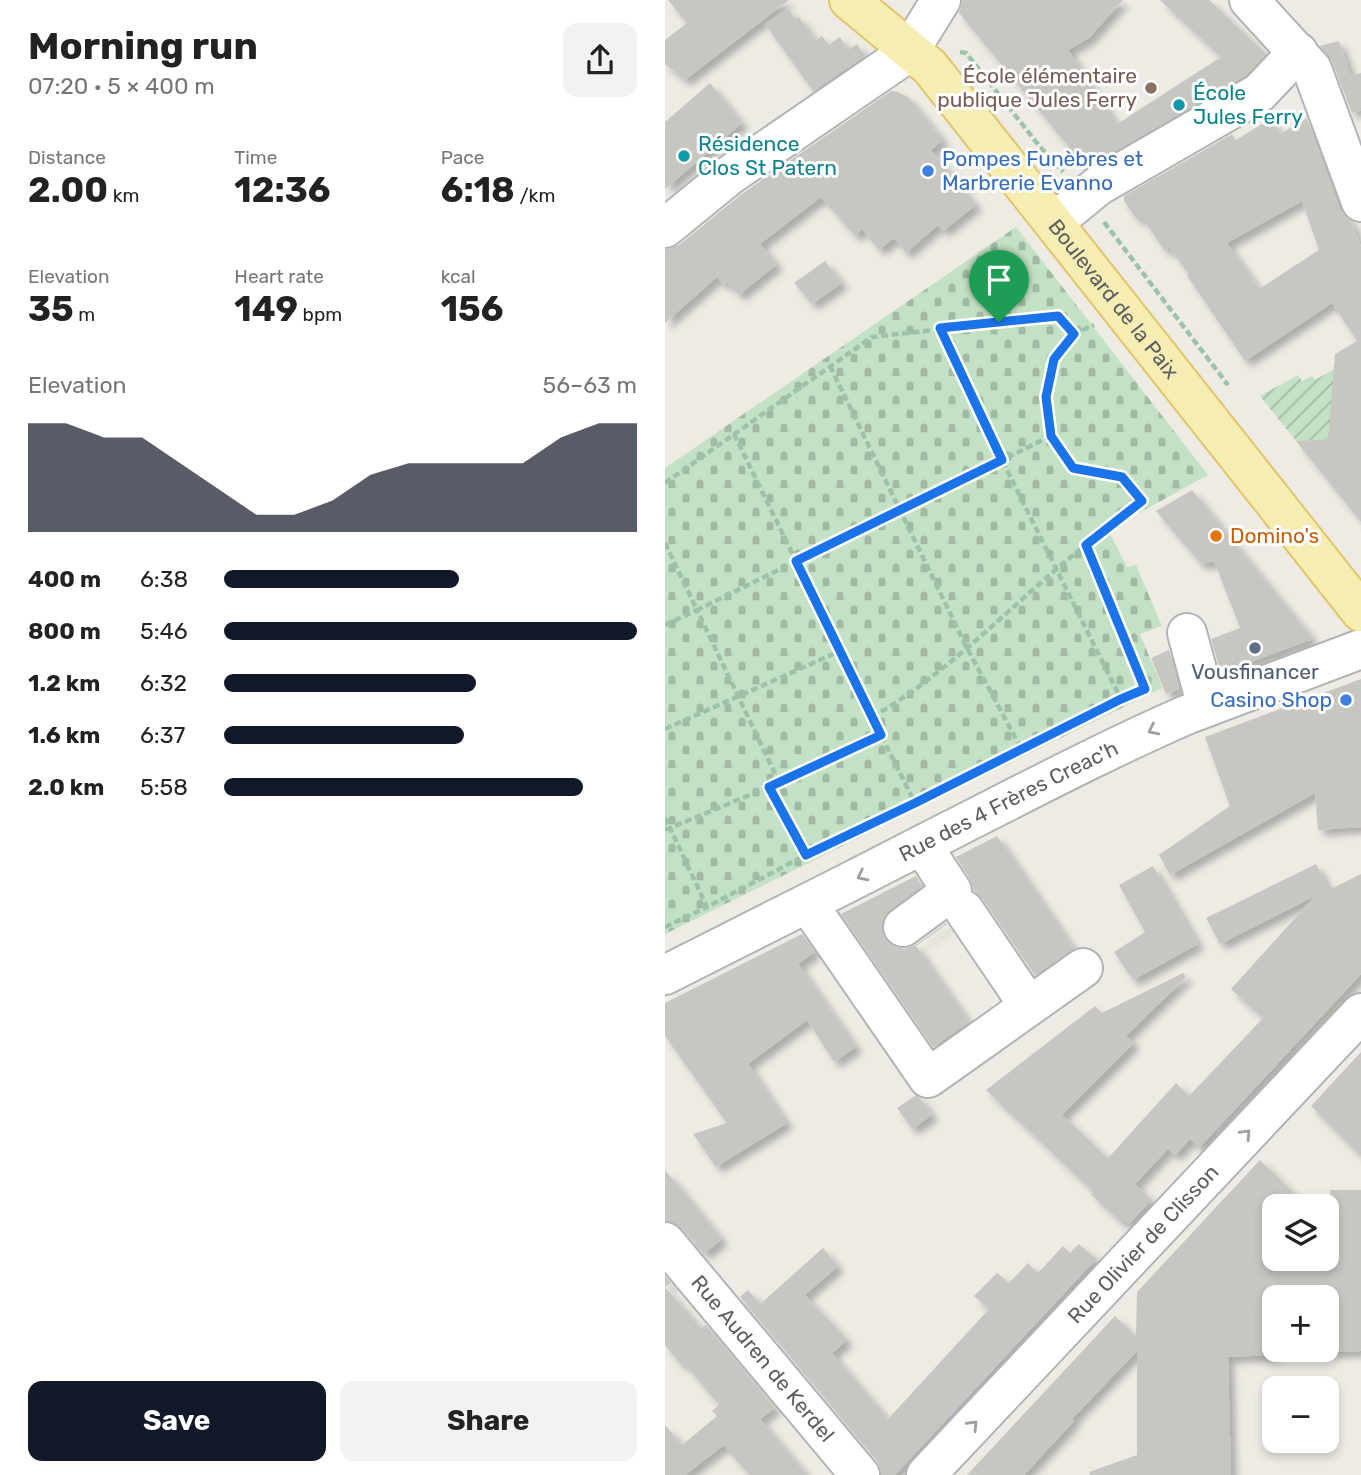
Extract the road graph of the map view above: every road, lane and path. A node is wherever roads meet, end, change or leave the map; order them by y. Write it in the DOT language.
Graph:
graph roads {
  1 [pos="849,0"];
  2 [pos="891,0"];
  3 [pos="1249,0"];
  4 [pos="930,32"];
  5 [pos="1298,52"];
  6 [pos="1346,174"];
  7 [pos="1077,203"];
  8 [pos="665,228"];
  9 [pos="1093,326"];
  10 [pos="940,328"];
  11 [pos="1074,334"];
  12 [pos="830,366"];
  13 [pos="1234,393"];
  14 [pos="734,434"];
  15 [pos="1051,436"];
  16 [pos="1002,460"];
  17 [pos="665,483"];
  18 [pos="901,510"];
  19 [pos="665,543"];
  20 [pos="1086,545"];
  21 [pos="796,561"];
  22 [pos="1056,569"];
  23 [pos="1361,576"];
  24 [pos="697,610"];
  25 [pos="1361,612"];
  26 [pos="665,625"];
  27 [pos="1187,633"];
  28 [pos="967,648"];
  29 [pos="1361,649"];
  30 [pos="840,651"];
  31 [pos="737,696"];
  32 [pos="1121,699"];
  33 [pos="1207,707"];
  34 [pos="872,717"];
  35 [pos="665,729"];
  36 [pos="881,735"];
  37 [pos="1021,750"];
  38 [pos="779,782"];
  39 [pos="769,787"];
  40 [pos="915,803"];
  41 [pos="665,818"];
  42 [pos="667,829"];
  43 [pos="922,845"];
  44 [pos="806,855"];
  45 [pos="955,896"];
  46 [pos="808,904"];
  47 [pos="706,906"];
  48 [pos="899,922"];
  49 [pos="665,926"];
  50 [pos="1083,968"];
  51 [pos="665,975"];
  52 [pos="1029,1006"];
  53 [pos="1361,1013"];
  54 [pos="665,1242"];
  55 [pos="860,1475"];
  56 [pos="926,1475"];
  1 -- 4 [label="main road, Boulevard de la Paix"];
  2 -- 4 [label="main road, Boulevard de la Paix"];
  3 -- 5 [label="street"];
  4 -- 7 [label="main road, Boulevard de la Paix"];
  4 -- 7 [label="path"];
  4 -- 8 [label="street"];
  4 -- 25 [label="main road, Boulevard de la Paix"];
  5 -- 6 [label="street"];
  5 -- 7 [label="street"];
  7 -- 13 [label="path"];
  7 -- 23 [label="main road, Boulevard de la Paix"];
  9 -- 11 [label="path"];
  10 -- 11 [label="path"];
  10 -- 12 [label="path"];
  10 -- 16 [label="path"];
  11 -- 15 [label="path"];
  12 -- 14 [label="path"];
  12 -- 18 [label="path"];
  14 -- 17 [label="path"];
  14 -- 21 [label="path"];
  15 -- 16 [label="path"];
  15 -- 20 [label="path"];
  16 -- 18 [label="path"];
  16 -- 22 [label="path"];
  18 -- 21 [label="path"];
  18 -- 28 [label="path"];
  19 -- 24 [label="path"];
  20 -- 22 [label="path"];
  20 -- 32 [label="path"];
  21 -- 24 [label="path"];
  21 -- 30 [label="path"];
  22 -- 28 [label="path"];
  22 -- 32 [label="path"];
  24 -- 26 [label="path"];
  24 -- 31 [label="path"];
  27 -- 33 [label="street"];
  28 -- 34 [label="path"];
  28 -- 37 [label="path"];
  29 -- 33 [label="street, Rue des 4 Frères Creac'h"];
  30 -- 31 [label="path"];
  30 -- 34 [label="path"];
  31 -- 35 [label="path"];
  31 -- 38 [label="path"];
  32 -- 37 [label="path"];
  33 -- 43 [label="street, Rue des 4 Frères Creac'h, one-way"];
  34 -- 36 [label="path"];
  36 -- 38 [label="path"];
  36 -- 40 [label="path"];
  37 -- 40 [label="path"];
  38 -- 39 [label="path"];
  39 -- 42 [label="path"];
  39 -- 44 [label="path"];
  40 -- 44 [label="path"];
  41 -- 42 [label="path"];
  42 -- 47 [label="path"];
  43 -- 45 [label="street"];
  43 -- 46 [label="street, Rue des 4 Frères Creac'h, one-way"];
  44 -- 47 [label="path"];
  45 -- 48 [label="street"];
  45 -- 52 [label="street"];
  46 -- 51 [label="street, Rue des 4 Frères Creac'h"];
  46 -- 52 [label="street"];
  47 -- 49 [label="path"];
  50 -- 52 [label="street"];
  56 -- 53 [label="street, Rue Olivier de Clisson, one-way"];
  54 -- 55 [label="street, Rue Audren de Kerdel"];
}
